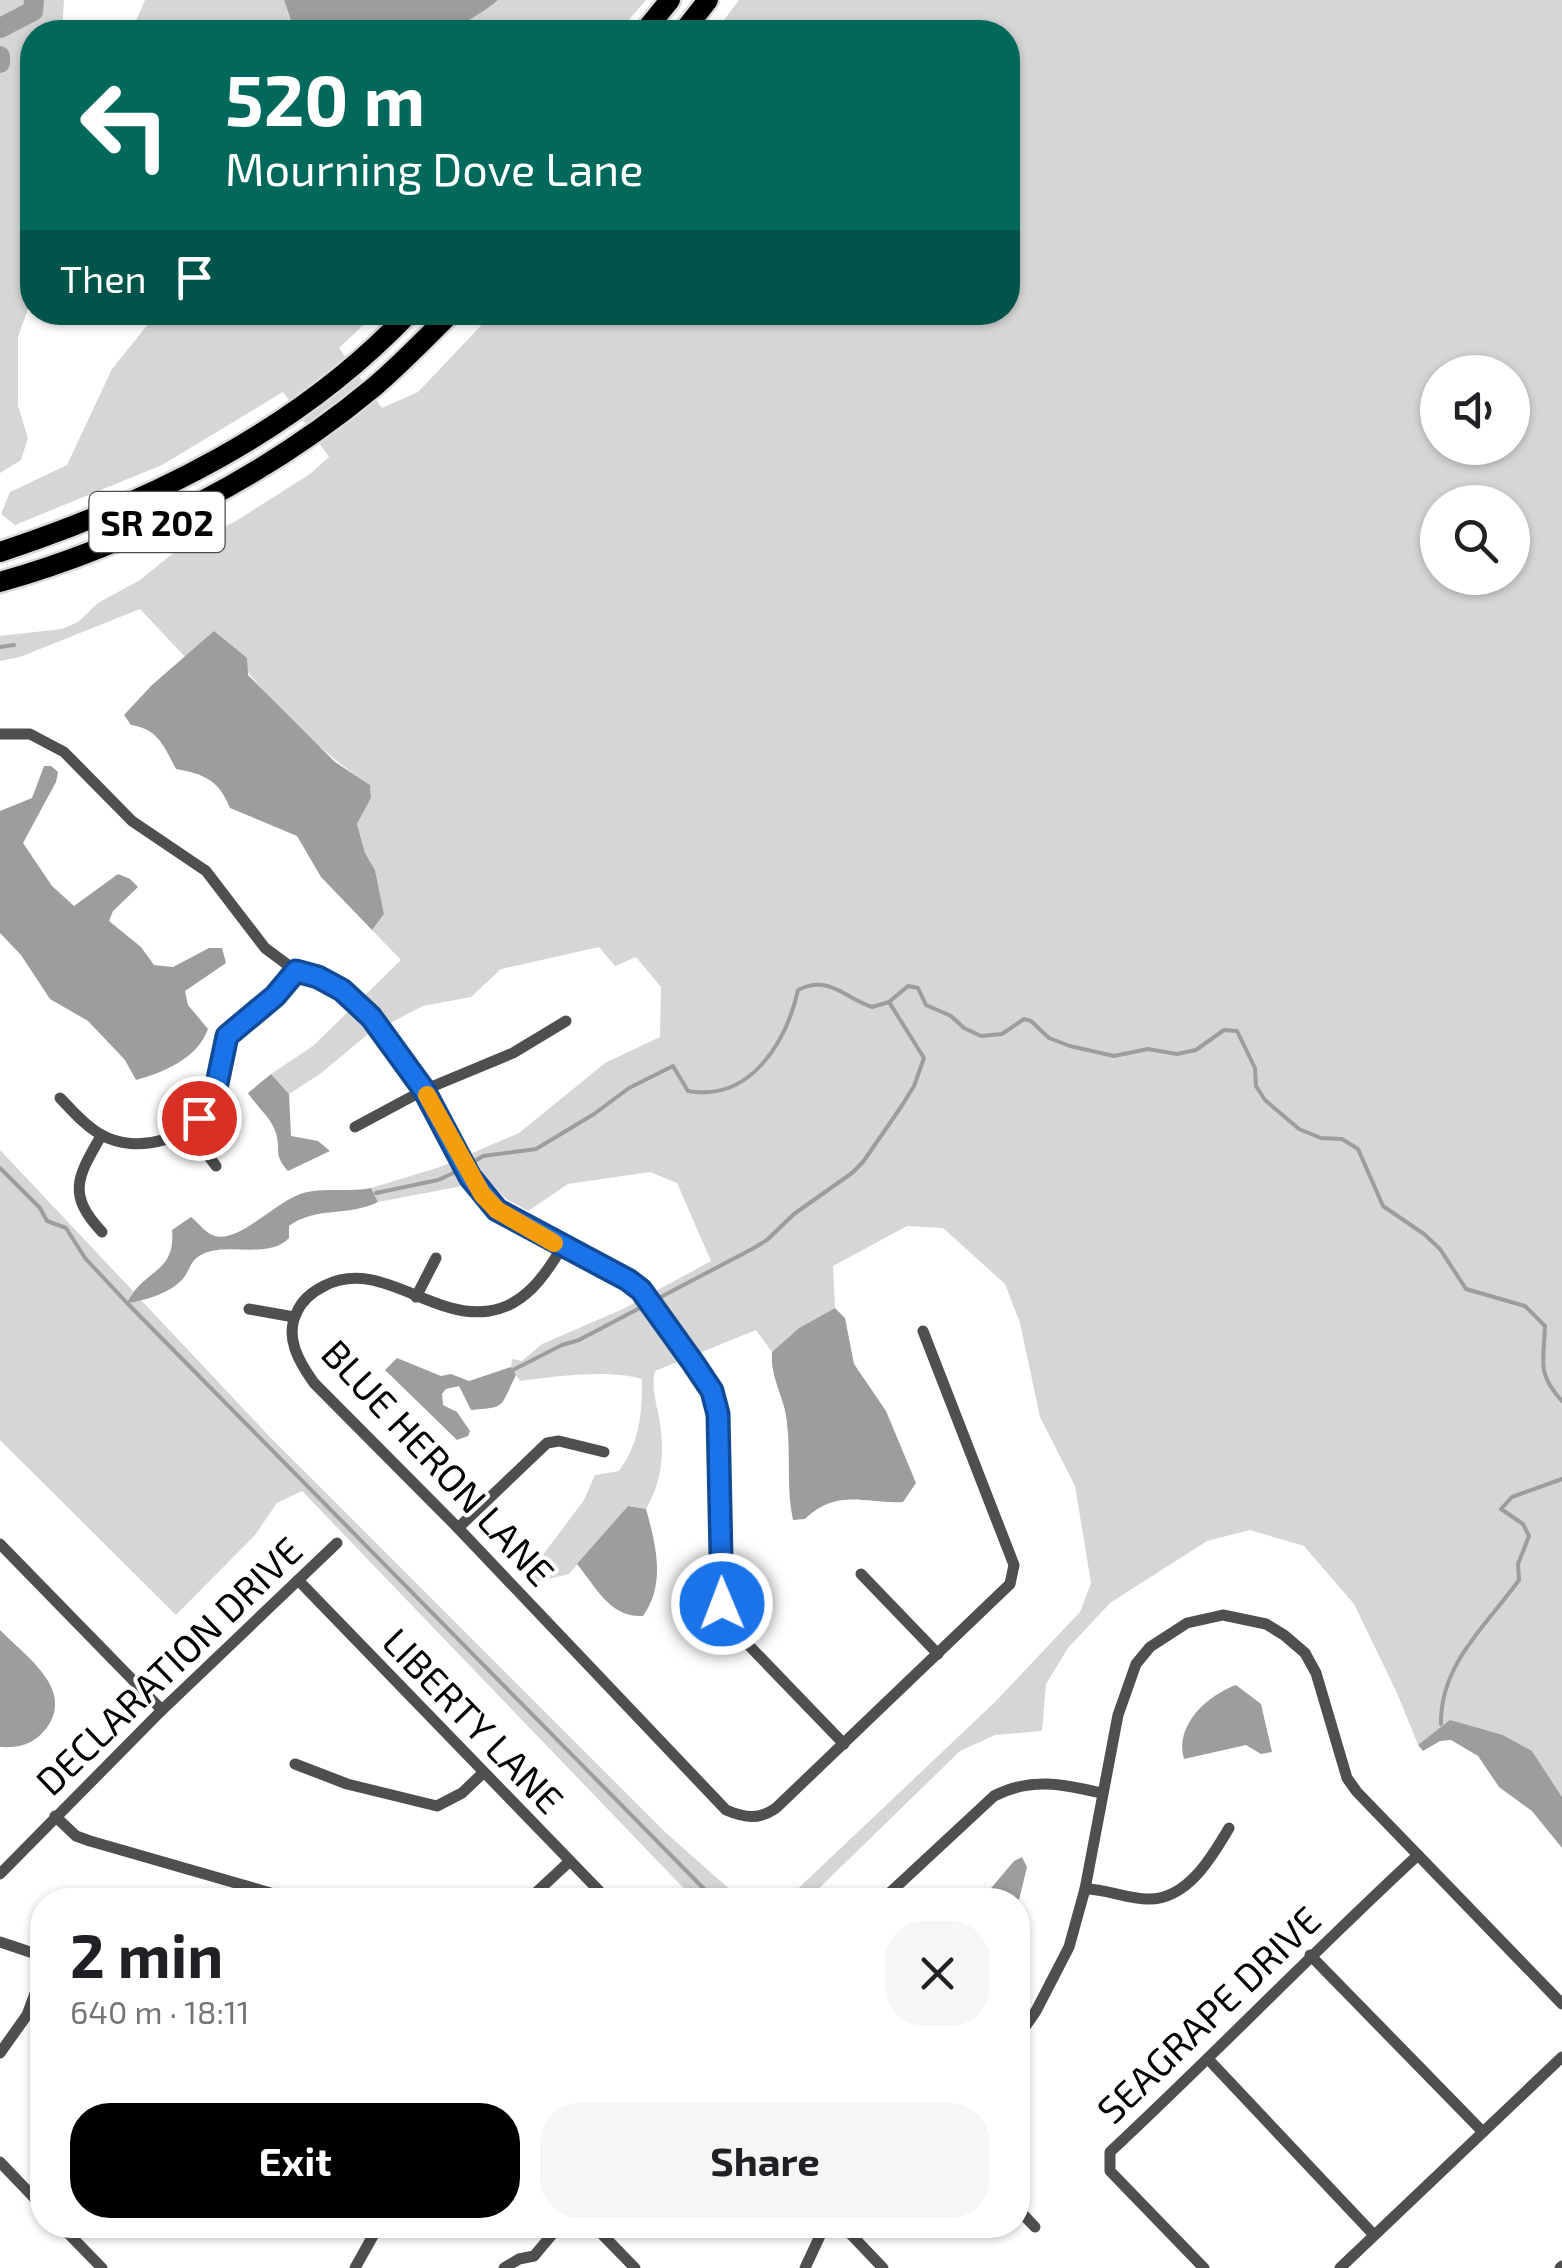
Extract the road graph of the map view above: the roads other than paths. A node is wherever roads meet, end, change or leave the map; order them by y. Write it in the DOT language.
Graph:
graph roads {
  1 [pos="670,0"];
  2 [pos="708,0"];
  3 [pos="654,20"];
  4 [pos="692,20"];
  5 [pos="396,325"];
  6 [pos="438,325"];
  7 [pos="0,552"];
  8 [pos="0,582"];
  9 [pos="0,734"];
  10 [pos="296,971"];
  11 [pos="566,1021"];
  12 [pos="424,1090"];
  13 [pos="60,1098"];
  14 [pos="355,1127"];
  15 [pos="188,1130"];
  16 [pos="101,1136"];
  17 [pos="216,1166"];
  18 [pos="102,1232"];
  19 [pos="562,1247"];
  20 [pos="436,1258"];
  21 [pos="416,1296"];
  22 [pos="249,1309"];
  23 [pos="294,1317"];
  24 [pos="924,1331"];
  25 [pos="604,1452"];
  26 [pos="458,1528"];
  27 [pos="337,1543"];
  28 [pos="0,1544"];
  29 [pos="862,1574"];
  30 [pos="298,1580"];
  31 [pos="938,1654"];
  32 [pos="162,1710"];
  33 [pos="844,1744"];
  34 [pos="295,1764"];
  35 [pos="483,1774"];
  36 [pos="1101,1793"];
  37 [pos="55,1816"];
  38 [pos="1229,1828"];
  39 [pos="1418,1855"];
  40 [pos="570,1861"];
  41 [pos="0,1874"];
  42 [pos="236,1888"];
  43 [pos="541,1888"];
  44 [pos="596,1888"];
  45 [pos="895,1888"];
  46 [pos="1085,1889"];
  47 [pos="0,1942"];
  48 [pos="30,1952"];
  49 [pos="1310,1955"];
  50 [pos="1562,2004"];
  51 [pos="30,2007"];
  52 [pos="1030,2020"];
  53 [pos="0,2053"];
  54 [pos="1562,2058"];
  55 [pos="1209,2060"];
  56 [pos="1483,2132"];
  57 [pos="0,2162"];
  58 [pos="30,2193"];
  59 [pos="1030,2221"];
  60 [pos="1035,2227"];
  61 [pos="1374,2234"];
  62 [pos="73,2238"];
  63 [pos="372,2238"];
  64 [pos="549,2238"];
  65 [pos="605,2238"];
  66 [pos="819,2238"];
  67 [pos="854,2238"];
  68 [pos="534,2256"];
  69 [pos="102,2268"];
  70 [pos="355,2268"];
  71 [pos="504,2268"];
  72 [pos="545,2268"];
  73 [pos="634,2268"];
  74 [pos="805,2268"];
  75 [pos="882,2268"];
  76 [pos="1204,2268"];
  77 [pos="1340,2268"];
  1 -- 3 [label="highway"];
  2 -- 4 [label="highway"];
  5 -- 7 [label="highway, SR 202"];
  6 -- 8 [label="highway, SR 202"];
  9 -- 10 [label="street"];
  10 -- 12 [label="street"];
  10 -- 15 [label="street"];
  11 -- 12 [label="street"];
  12 -- 14 [label="street"];
  12 -- 19 [label="street"];
  13 -- 16 [label="street"];
  15 -- 16 [label="street"];
  15 -- 17 [label="street"];
  16 -- 18 [label="street"];
  19 -- 21 [label="street, BLUE HERON LANE"];
  19 -- 33 [label="street"];
  20 -- 21 [label="street"];
  21 -- 23 [label="street, BLUE HERON LANE"];
  22 -- 23 [label="street"];
  23 -- 26 [label="street, BLUE HERON LANE"];
  24 -- 31 [label="street"];
  25 -- 26 [label="street"];
  26 -- 33 [label="street, BLUE HERON LANE"];
  27 -- 30 [label="street, DECLARATION DRIVE"];
  28 -- 32 [label="street"];
  29 -- 31 [label="street"];
  30 -- 32 [label="street, DECLARATION DRIVE"];
  30 -- 35 [label="street, LIBERTY LANE"];
  31 -- 33 [label="street"];
  32 -- 37 [label="street, DECLARATION DRIVE"];
  34 -- 35 [label="street"];
  35 -- 40 [label="street, LIBERTY LANE"];
  36 -- 39 [label="street"];
  36 -- 45 [label="street"];
  36 -- 46 [label="street"];
  37 -- 41 [label="street, DECLARATION DRIVE"];
  37 -- 42 [label="street"];
  38 -- 46 [label="street"];
  39 -- 49 [label="street, SEAGRAPE DRIVE"];
  39 -- 50 [label="street"];
  40 -- 43 [label="street"];
  40 -- 44 [label="street, LIBERTY LANE"];
  46 -- 52 [label="street"];
  47 -- 48 [label="street"];
  49 -- 55 [label="street, SEAGRAPE DRIVE"];
  49 -- 56 [label="street"];
  51 -- 53 [label="street"];
  54 -- 56 [label="street"];
  55 -- 61 [label="street"];
  55 -- 76 [label="street, SEAGRAPE DRIVE"];
  56 -- 61 [label="street"];
  57 -- 58 [label="street"];
  59 -- 60 [label="street"];
  61 -- 77 [label="street"];
  62 -- 69 [label="street"];
  63 -- 70 [label="street"];
  64 -- 68 [label="street"];
  65 -- 73 [label="street"];
  66 -- 74 [label="street"];
  67 -- 75 [label="street"];
  68 -- 71 [label="street"];
  68 -- 72 [label="street"];
}
